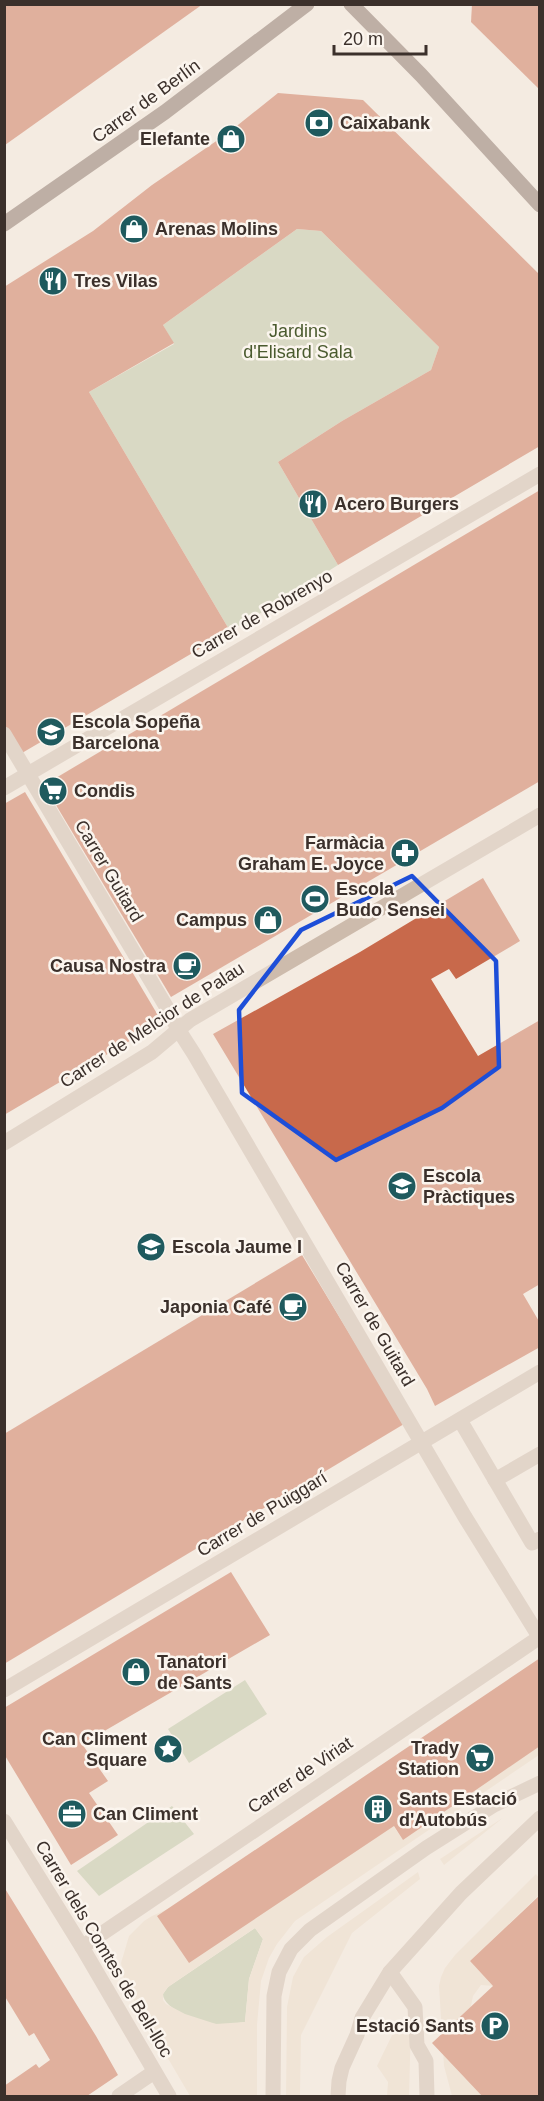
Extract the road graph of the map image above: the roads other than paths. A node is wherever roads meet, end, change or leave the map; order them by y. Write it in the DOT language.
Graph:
graph roads {
  1 [pos="307,4"];
  2 [pos="351,4"];
  3 [pos="540,205"];
  4 [pos="4,224"];
  5 [pos="540,474"];
  6 [pos="4,734"];
  7 [pos="28,774"];
  8 [pos="4,788"];
  9 [pos="540,815"];
  10 [pos="178,1029"];
  11 [pos="4,1143"];
  12 [pos="540,1372"];
  13 [pos="460,1420"];
  14 [pos="421,1442"];
  15 [pos="540,1454"];
  16 [pos="495,1480"];
  17 [pos="540,1539"];
  18 [pos="539,1637"];
  19 [pos="4,1690"];
  20 [pos="540,1783"];
  21 [pos="540,1818"];
  22 [pos="4,1821"];
  23 [pos="82,1947"];
  24 [pos="390,1972"];
  25 [pos="154,2072"];
  26 [pos="428,2095"];
  27 [pos="119,2097"];
  28 [pos="169,2097"];
  29 [pos="273,2097"];
  30 [pos="338,2097"];
  1 -- 4 [label="main road, Carrer de Berlín"];
  2 -- 3 [label="main road"];
  5 -- 7 [label="street, Carrer de Robrenyo"];
  6 -- 7 [label="street, Carrer Guitard"];
  7 -- 8 [label="street, Carrer de Robrenyo"];
  7 -- 10 [label="street, Carrer Guitard"];
  9 -- 10 [label="street, Carrer de Melcior de Palau"];
  10 -- 11 [label="street, Carrer de Melcior de Palau"];
  10 -- 14 [label="street, Carrer de Guitard"];
  12 -- 13 [label="street, Carrer de Puiggarí"];
  13 -- 14 [label="street, Carrer de Puiggarí"];
  13 -- 16 [label="street"];
  14 -- 18 [label="street, Carrer de Guitard"];
  14 -- 19 [label="street, Carrer de Puiggarí"];
  15 -- 16 [label="street"];
  16 -- 17 [label="street"];
  18 -- 23 [label="street, Carrer de Viriat"];
  20 -- 29 [label="street"];
  21 -- 24 [label="street"];
  22 -- 23 [label="street, Carrer dels Comtes de Bell-lloc"];
  23 -- 25 [label="street, Carrer dels Comtes de Bell-lloc"];
  24 -- 26 [label="street"];
  24 -- 30 [label="street"];
  25 -- 27 [label="street"];
  25 -- 28 [label="street, Carrer dels Comtes de Bell-lloc"];
}
